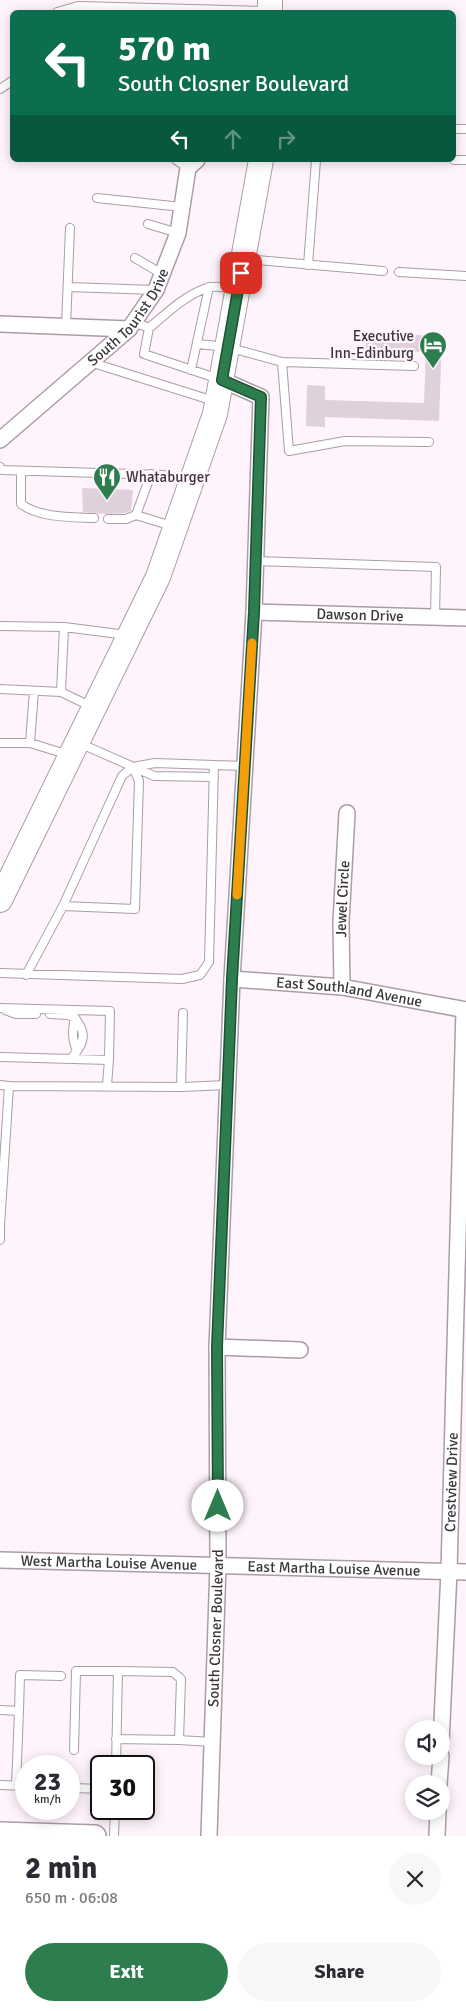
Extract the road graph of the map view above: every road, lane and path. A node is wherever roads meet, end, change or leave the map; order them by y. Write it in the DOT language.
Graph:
graph roads {
  1 [pos="78,3"];
  2 [pos="270,8"];
  3 [pos="62,10"];
  4 [pos="261,162"];
  5 [pos="316,162"];
  6 [pos="187,163"];
  7 [pos="97,198"];
  8 [pos="182,207"];
  9 [pos="148,224"];
  10 [pos="70,228"];
  11 [pos="178,233"];
  12 [pos="135,258"];
  13 [pos="244,259"];
  14 [pos="308,265"];
  15 [pos="383,271"];
  16 [pos="399,272"];
  17 [pos="162,274"];
  18 [pos="466,276"];
  19 [pos="68,287"];
  20 [pos="209,287"];
  21 [pos="238,288"];
  22 [pos="156,290"];
  23 [pos="0,324"];
  24 [pos="131,325"];
  25 [pos="66,326"];
  26 [pos="149,328"];
  27 [pos="198,344"];
  28 [pos="227,347"];
  29 [pos="90,362"];
  30 [pos="282,362"];
  31 [pos="414,366"];
  32 [pos="191,370"];
  33 [pos="220,391"];
  34 [pos="0,440"];
  35 [pos="429,442"];
  36 [pos="0,467"];
  37 [pos="21,470"];
  38 [pos="151,474"];
  39 [pos="190,483"];
  40 [pos="136,515"];
  41 [pos="94,518"];
  42 [pos="108,519"];
  43 [pos="175,527"];
  44 [pos="256,561"];
  45 [pos="254,612"];
  46 [pos="434,617"];
  47 [pos="466,618"];
  48 [pos="0,626"];
  49 [pos="64,627"];
  50 [pos="129,636"];
  51 [pos="0,689"];
  52 [pos="34,690"];
  53 [pos="61,692"];
  54 [pos="94,708"];
  55 [pos="0,743"];
  56 [pos="30,743"];
  57 [pos="74,749"];
  58 [pos="214,765"];
  59 [pos="245,766"];
  60 [pos="133,767"];
  61 [pos="214,777"];
  62 [pos="347,813"];
  63 [pos="0,900"];
  64 [pos="63,906"];
  65 [pos="0,973"];
  66 [pos="26,975"];
  67 [pos="232,979"];
  68 [pos="342,987"];
  69 [pos="0,1008"];
  70 [pos="465,1010"];
  71 [pos="183,1013"];
  72 [pos="0,1057"];
  73 [pos="71,1059"];
  74 [pos="108,1060"];
  75 [pos="0,1085"];
  76 [pos="228,1085"];
  77 [pos="9,1086"];
  78 [pos="107,1086"];
  79 [pos="181,1087"];
  80 [pos="1,1193"];
  81 [pos="0,1226"];
  82 [pos="0,1240"];
  83 [pos="217,1347"];
  84 [pos="300,1350"];
  85 [pos="0,1560"];
  86 [pos="218,1565"];
  87 [pos="449,1571"];
  88 [pos="466,1572"];
  89 [pos="118,1671"];
  90 [pos="61,1676"];
  91 [pos="0,1710"];
  92 [pos="19,1711"];
  93 [pos="442,1720"];
  94 [pos="116,1739"];
  95 [pos="179,1740"];
  96 [pos="212,1742"];
  97 [pos="74,1750"];
  98 [pos="17,1755"];
  99 [pos="116,1755"];
  100 [pos="0,1786"];
  101 [pos="15,1786"];
  102 [pos="115,1820"];
  103 [pos="438,1820"];
  104 [pos="0,1833"];
  105 [pos="64,1836"];
  106 [pos="95,1836"];
  107 [pos="114,1836"];
  108 [pos="209,1836"];
  109 [pos="437,1836"];
  1 -- 2 [label="lane"];
  1 -- 3 [label="lane"];
  4 -- 13 [label="main road"];
  5 -- 14 [label="lane"];
  6 -- 8 [label="street, South Tourist Drive"];
  7 -- 8 [label="lane"];
  8 -- 11 [label="street, South Tourist Drive"];
  9 -- 11 [label="lane"];
  10 -- 19 [label="lane"];
  11 -- 17 [label="street, South Tourist Drive"];
  12 -- 17 [label="lane"];
  13 -- 14 [label="lane"];
  13 -- 21 [label="main road"];
  14 -- 15 [label="lane"];
  16 -- 18 [label="lane"];
  17 -- 22 [label="street, South Tourist Drive"];
  19 -- 22 [label="lane"];
  19 -- 25 [label="lane"];
  20 -- 21 [label="lane"];
  20 -- 26 [label="lane"];
  20 -- 27 [label="lane"];
  21 -- 28 [label="main road"];
  22 -- 24 [label="street, South Tourist Drive"];
  23 -- 25 [label="street"];
  24 -- 25 [label="street"];
  24 -- 26 [label="lane"];
  24 -- 29 [label="street, South Tourist Drive"];
  26 -- 32 [label="lane"];
  27 -- 28 [label="lane"];
  27 -- 32 [label="lane"];
  28 -- 30 [label="lane"];
  28 -- 33 [label="main road"];
  29 -- 33 [label="lane"];
  29 -- 34 [label="street, South Tourist Drive"];
  30 -- 31 [label="lane"];
  30 -- 35 [label="lane"];
  32 -- 33 [label="lane"];
  33 -- 39 [label="main road"];
  33 -- 44 [label="street, South Closner Boulevard"];
  36 -- 37 [label="lane"];
  37 -- 38 [label="lane"];
  37 -- 41 [label="lane"];
  38 -- 39 [label="lane"];
  38 -- 40 [label="lane"];
  39 -- 43 [label="main road"];
  40 -- 42 [label="lane"];
  40 -- 43 [label="lane"];
  43 -- 50 [label="main road"];
  44 -- 45 [label="street, South Closner Boulevard"];
  44 -- 46 [label="lane"];
  45 -- 46 [label="street, Dawson Drive"];
  45 -- 59 [label="street, South Closner Boulevard"];
  46 -- 47 [label="street, Dawson Drive"];
  48 -- 49 [label="lane"];
  49 -- 50 [label="lane"];
  49 -- 53 [label="lane"];
  50 -- 54 [label="main road"];
  51 -- 52 [label="lane"];
  52 -- 53 [label="lane"];
  52 -- 56 [label="lane"];
  53 -- 54 [label="lane"];
  54 -- 57 [label="main road"];
  55 -- 56 [label="lane"];
  56 -- 57 [label="lane"];
  57 -- 60 [label="lane"];
  57 -- 63 [label="main road"];
  58 -- 59 [label="lane"];
  58 -- 60 [label="lane"];
  58 -- 61 [label="lane"];
  59 -- 67 [label="street, South Closner Boulevard"];
  60 -- 61 [label="lane"];
  60 -- 64 [label="lane"];
  60 -- 64 [label="lane"];
  61 -- 66 [label="lane"];
  62 -- 68 [label="street, Jewel Circle"];
  64 -- 66 [label="lane"];
  65 -- 66 [label="lane"];
  67 -- 68 [label="street, East Southland Avenue"];
  67 -- 76 [label="street, South Closner Boulevard"];
  68 -- 70 [label="street, East Southland Avenue"];
  69 -- 73 [label="lane"];
  69 -- 74 [label="lane"];
  70 -- 87 [label="street, Crestview Drive"];
  71 -- 79 [label="lane"];
  72 -- 73 [label="lane"];
  73 -- 74 [label="lane"];
  74 -- 78 [label="lane"];
  75 -- 77 [label="lane"];
  76 -- 79 [label="lane"];
  76 -- 83 [label="street, South Closner Boulevard"];
  77 -- 78 [label="lane"];
  77 -- 80 [label="lane"];
  78 -- 79 [label="lane"];
  80 -- 81 [label="lane"];
  81 -- 82 [label="lane"];
  83 -- 84 [label="street"];
  83 -- 86 [label="street, South Closner Boulevard"];
  85 -- 86 [label="street, West Martha Louise Avenue"];
  86 -- 87 [label="street, East Martha Louise Avenue"];
  86 -- 96 [label="street, South Closner Boulevard"];
  87 -- 88 [label="street, East Martha Louise Avenue"];
  87 -- 93 [label="street, Crestview Drive"];
  89 -- 94 [label="lane"];
  89 -- 95 [label="lane"];
  89 -- 97 [label="lane"];
  90 -- 92 [label="lane"];
  91 -- 92 [label="lane"];
  92 -- 98 [label="lane"];
  94 -- 95 [label="lane"];
  94 -- 99 [label="lane"];
  95 -- 96 [label="lane"];
  96 -- 108 [label="street, South Closner Boulevard"];
  100 -- 101 [label="lane"];
  102 -- 107 [label="lane"];
  103 -- 109 [label="street"];
  104 -- 105 [label="main road"];
  105 -- 106 [label="main road"];
}
